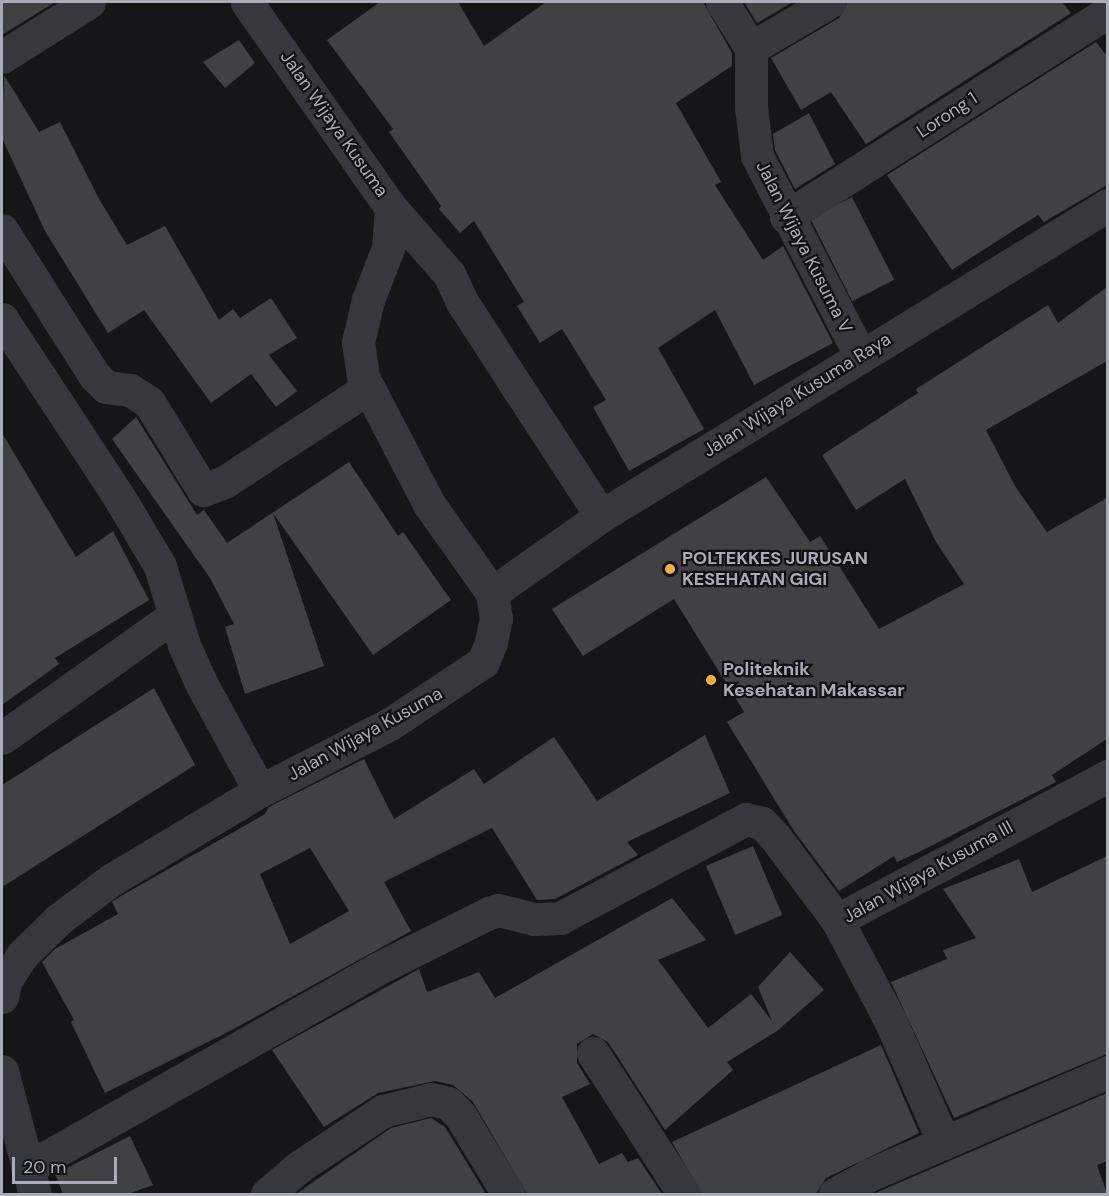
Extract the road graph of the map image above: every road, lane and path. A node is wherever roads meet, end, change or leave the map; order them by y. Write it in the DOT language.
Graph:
graph roads {
  1 [pos="89,2"];
  2 [pos="247,2"];
  3 [pos="722,2"];
  4 [pos="829,2"];
  5 [pos="1099,10"];
  6 [pos="751,48"];
  7 [pos="2,57"];
  8 [pos="1107,205"];
  9 [pos="391,208"];
  10 [pos="786,217"];
  11 [pos="2,230"];
  12 [pos="2,319"];
  13 [pos="860,355"];
  14 [pos="368,388"];
  15 [pos="601,516"];
  16 [pos="492,593"];
  17 [pos="174,615"];
  18 [pos="2,738"];
  19 [pos="1107,776"];
  20 [pos="260,791"];
  21 [pos="837,920"];
  22 [pos="2,997"];
  23 [pos="592,1053"];
  24 [pos="2,1071"];
  25 [pos="1107,1072"];
  26 [pos="944,1143"];
  27 [pos="31,1181"];
  28 [pos="267,1194"];
  29 [pos="508,1194"];
  30 [pos="684,1194"];
  31 [pos="835,1194"];
  1 -- 7 [label="street"];
  2 -- 9 [label="street, Jalan Wijaya Kusuma"];
  3 -- 6 [label="street"];
  4 -- 6 [label="street"];
  5 -- 10 [label="street, Lorong 1"];
  6 -- 10 [label="street, Jalan Wijaya Kusuma V"];
  8 -- 13 [label="street, Jalan Wijaya Kusuma Raya"];
  9 -- 14 [label="street, Jalan Wijaya Kusuma"];
  9 -- 15 [label="street"];
  10 -- 13 [label="street, Jalan Wijaya Kusuma V"];
  11 -- 14 [label="street"];
  12 -- 17 [label="street"];
  13 -- 15 [label="street, Jalan Wijaya Kusuma Raya"];
  14 -- 16 [label="street, Jalan Wijaya Kusuma"];
  15 -- 16 [label="street, Jalan Wijaya Kusuma Raya"];
  16 -- 20 [label="street, Jalan Wijaya Kusuma"];
  17 -- 18 [label="street"];
  17 -- 20 [label="street"];
  19 -- 21 [label="street, Jalan Wijaya Kusuma III"];
  20 -- 22 [label="street, Jalan Wijaya Kusuma"];
  21 -- 26 [label="street, Jalan Wijaya Kusuma III"];
  21 -- 27 [label="street"];
  23 -- 30 [label="street"];
  24 -- 27 [label="street"];
  25 -- 26 [label="street"];
  26 -- 31 [label="street"];
  28 -- 29 [label="street"];
}
